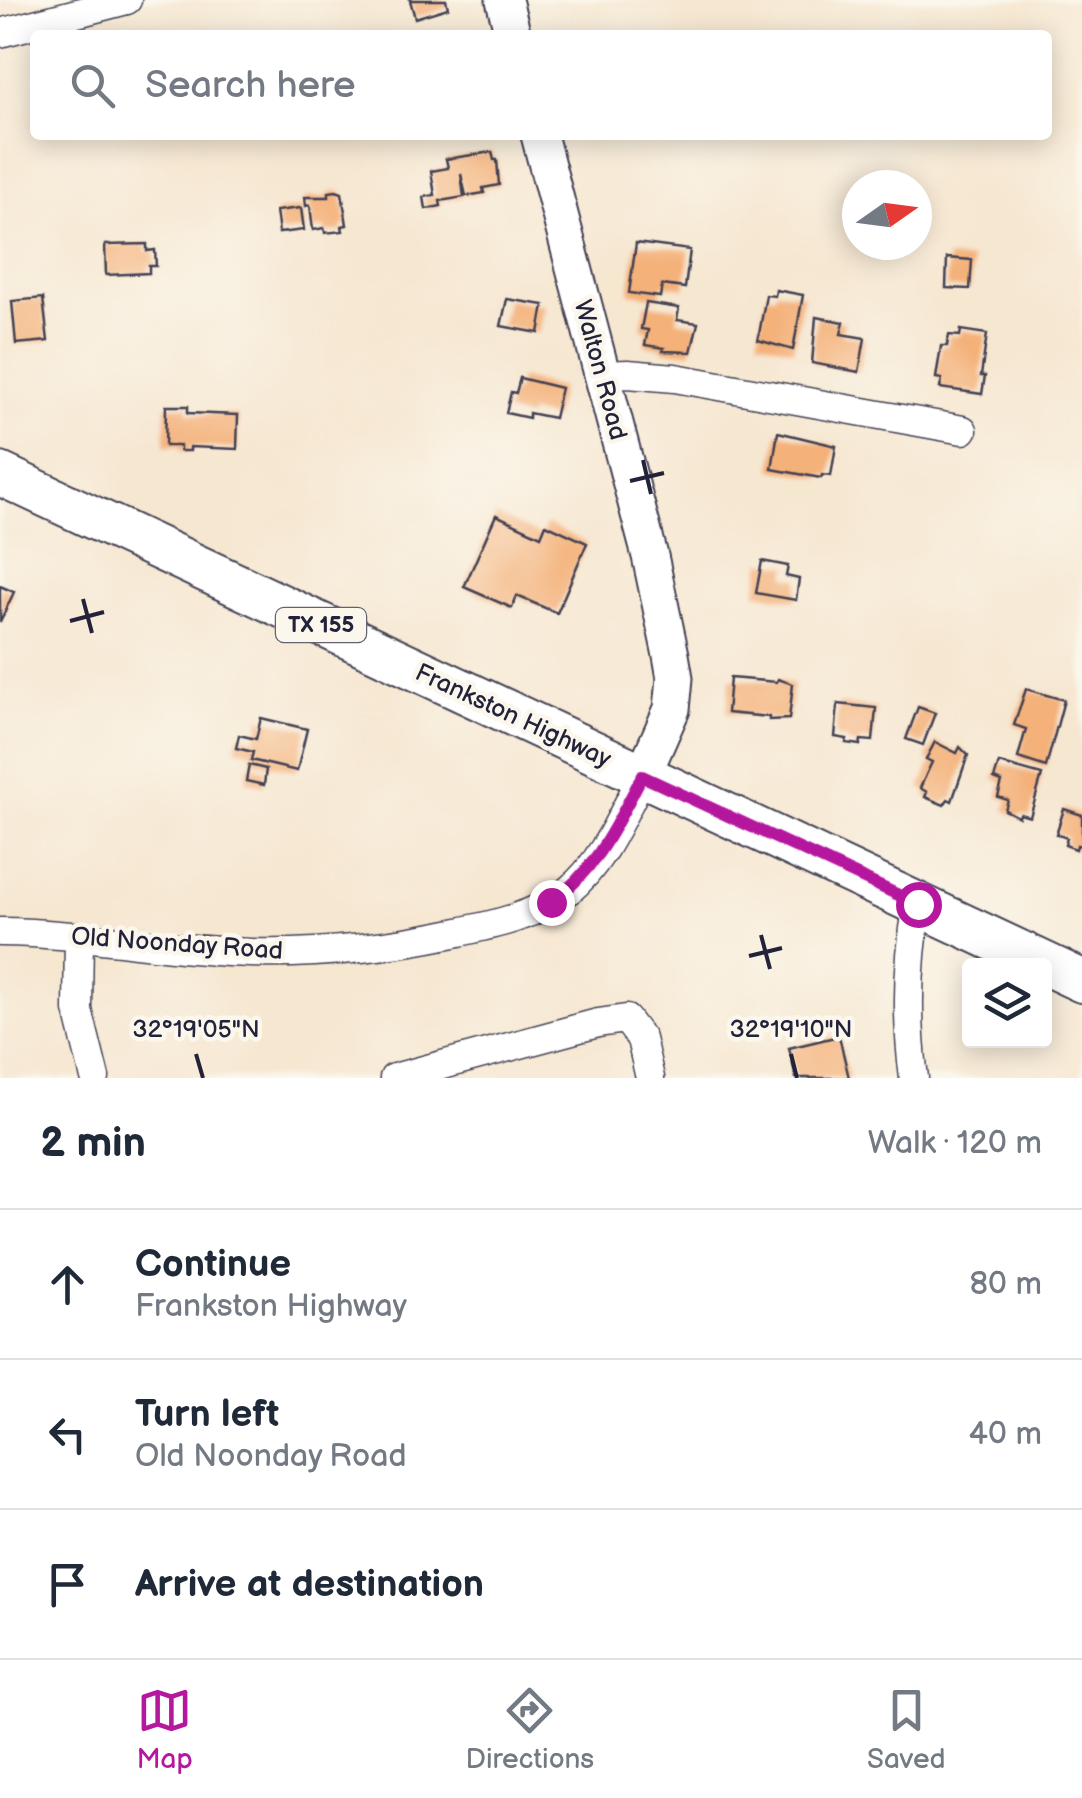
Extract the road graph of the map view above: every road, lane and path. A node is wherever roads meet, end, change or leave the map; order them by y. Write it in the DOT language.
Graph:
graph roads {
  1 [pos="127,0"];
  2 [pos="504,0"];
  3 [pos="81,6"];
  4 [pos="512,30"];
  5 [pos="0,34"];
  6 [pos="540,140"];
  7 [pos="601,375"];
  8 [pos="964,430"];
  9 [pos="0,474"];
  10 [pos="642,776"];
  11 [pos="918,904"];
  12 [pos="0,932"];
  13 [pos="79,936"];
  14 [pos="1082,982"];
  15 [pos="95,1078"];
  16 [pos="394,1078"];
  17 [pos="650,1078"];
  18 [pos="914,1078"];
  1 -- 3 [label="street"];
  2 -- 4 [label="street"];
  3 -- 5 [label="street"];
  6 -- 7 [label="street, Walton Road"];
  7 -- 8 [label="street"];
  7 -- 10 [label="street, Walton Road"];
  9 -- 10 [label="main road, Frankston Highway / TX 155"];
  10 -- 11 [label="main road, Frankston Highway / TX 155"];
  10 -- 13 [label="street, Old Noonday Road"];
  11 -- 14 [label="main road, Frankston Highway / TX 155"];
  11 -- 18 [label="street"];
  12 -- 13 [label="street, Old Noonday Road"];
  13 -- 15 [label="street"];
  16 -- 17 [label="street"];
}
